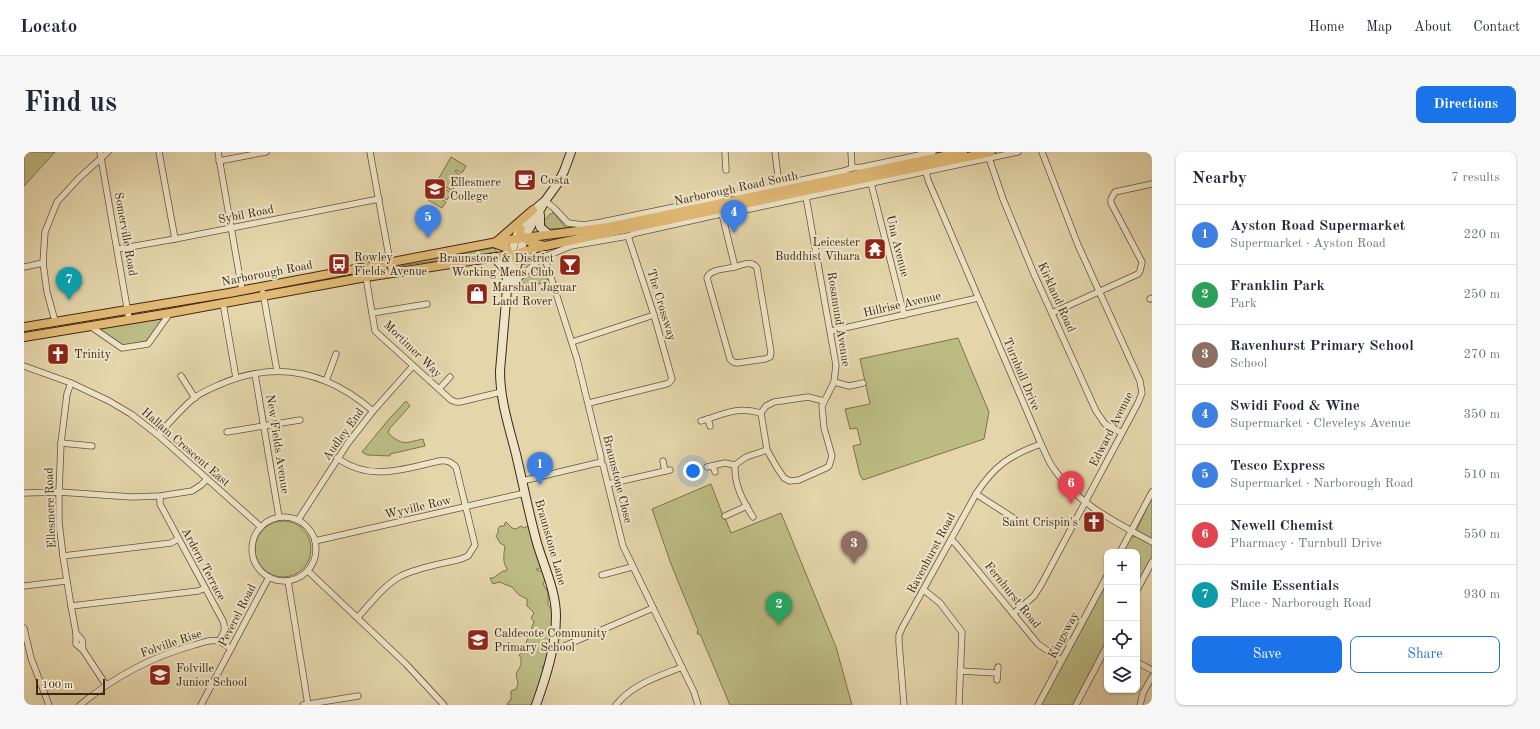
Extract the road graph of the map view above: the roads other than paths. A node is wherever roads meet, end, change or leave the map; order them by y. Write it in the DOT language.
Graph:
graph roads {
  1 [pos="108,152"];
  2 [pos="159,152"];
  3 [pos="218,152"];
  4 [pos="266,152"];
  5 [pos="370,152"];
  6 [pos="571,152"];
  7 [pos="725,152"];
  8 [pos="776,152"];
  9 [pos="851,152"];
  10 [pos="933,152"];
  11 [pos="963,152"];
  12 [pos="1018,152"];
  13 [pos="1042,152"];
  14 [pos="101,155"];
  15 [pos="990,155"];
  16 [pos="219,161"];
  17 [pos="852,168"];
  18 [pos="726,170"];
  19 [pos="926,172"];
  20 [pos="871,183"];
  21 [pos="779,184"];
  22 [pos="1152,184"];
  23 [pos="806,197"];
  24 [pos="379,199"];
  25 [pos="546,201"];
  26 [pos="537,211"];
  27 [pos="722,214"];
  28 [pos="232,228"];
  29 [pos="520,228"];
  30 [pos="548,234"];
  31 [pos="628,236"];
  32 [pos="524,238"];
  33 [pos="175,239"];
  34 [pos="514,240"];
  35 [pos="574,241"];
  36 [pos="494,243"];
  37 [pos="589,243"];
  38 [pos="545,246"];
  39 [pos="118,249"];
  40 [pos="520,253"];
  41 [pos="494,258"];
  42 [pos="539,258"];
  43 [pos="512,260"];
  44 [pos="390,262"];
  45 [pos="546,262"];
  46 [pos="43,263"];
  47 [pos="24,267"];
  48 [pos="734,267"];
  49 [pos="392,273"];
  50 [pos="507,274"];
  51 [pos="366,277"];
  52 [pos="262,286"];
  53 [pos="510,287"];
  54 [pos="242,290"];
  55 [pos="1100,291"];
  56 [pos="264,296"];
  57 [pos="978,298"];
  58 [pos="223,303"];
  59 [pos="428,304"];
  60 [pos="127,309"];
  61 [pos="170,313"];
  62 [pos="372,313"];
  63 [pos="1052,313"];
  64 [pos="654,315"];
  65 [pos="904,315"];
  66 [pos="129,319"];
  67 [pos="55,321"];
  68 [pos="24,326"];
  69 [pos="90,326"];
  70 [pos="831,331"];
  71 [pos="24,337"];
  72 [pos="572,342"];
  73 [pos="336,354"];
  74 [pos="24,366"];
  75 [pos="413,366"];
  76 [pos="277,371"];
  77 [pos="255,374"];
  78 [pos="181,376"];
  79 [pos="450,377"];
  80 [pos="236,378"];
  81 [pos="326,380"];
  82 [pos="834,382"];
  83 [pos="71,383"];
  84 [pos="864,383"];
  85 [pos="439,389"];
  86 [pos="501,392"];
  87 [pos="195,398"];
  88 [pos="824,401"];
  89 [pos="589,403"];
  90 [pos="373,410"];
  91 [pos="761,413"];
  92 [pos="708,419"];
  93 [pos="300,420"];
  94 [pos="701,421"];
  95 [pos="263,426"];
  96 [pos="710,426"];
  97 [pos="227,432"];
  98 [pos="1122,433"];
  99 [pos="158,435"];
  100 [pos="61,443"];
  101 [pos="1041,444"];
  102 [pos="92,446"];
  103 [pos="768,450"];
  104 [pos="337,458"];
  105 [pos="663,461"];
  106 [pos="601,464"];
  107 [pos="735,465"];
  108 [pos="715,472"];
  109 [pos="207,479"];
  110 [pos="522,481"];
  111 [pos="608,484"];
  112 [pos="58,492"];
  113 [pos="1152,492"];
  114 [pos="24,493"];
  115 [pos="525,493"];
  116 [pos="976,494"];
  117 [pos="160,496"];
  118 [pos="1086,501"];
  119 [pos="747,506"];
  120 [pos="466,507"];
  121 [pos="726,516"];
  122 [pos="279,517"];
  123 [pos="753,517"];
  124 [pos="1015,519"];
  125 [pos="298,520"];
  126 [pos="261,527"];
  127 [pos="1132,531"];
  128 [pos="178,539"];
  129 [pos="951,540"];
  130 [pos="315,541"];
  131 [pos="1152,542"];
  132 [pos="1122,549"];
  133 [pos="63,556"];
  134 [pos="1152,562"];
  135 [pos="632,567"];
  136 [pos="308,570"];
  137 [pos="602,575"];
  138 [pos="269,577"];
  139 [pos="66,581"];
  140 [pos="288,581"];
  141 [pos="1104,581"];
  142 [pos="1140,585"];
  143 [pos="24,586"];
  144 [pos="205,588"];
  145 [pos="924,590"];
  146 [pos="71,606"];
  147 [pos="653,608"];
  148 [pos="1013,614"];
  149 [pos="358,617"];
  150 [pos="24,628"];
  151 [pos="219,641"];
  152 [pos="553,648"];
  153 [pos="232,649"];
  154 [pos="1104,652"];
  155 [pos="1061,660"];
  156 [pos="1140,664"];
  157 [pos="682,667"];
  158 [pos="998,667"];
  159 [pos="1152,670"];
  160 [pos="960,671"];
  161 [pos="997,673"];
  162 [pos="1152,677"];
  163 [pos="997,680"];
  164 [pos="106,685"];
  165 [pos="358,696"];
  166 [pos="441,704"];
  167 [pos="49,705"];
  168 [pos="80,705"];
  169 [pos="202,705"];
  170 [pos="306,705"];
  171 [pos="536,705"];
  172 [pos="616,705"];
  173 [pos="698,705"];
  174 [pos="904,705"];
  175 [pos="959,705"];
  176 [pos="1038,705"];
  177 [pos="1076,705"];
  178 [pos="1140,705"];
  1 -- 14 [label="street"];
  2 -- 33 [label="street"];
  3 -- 16 [label="street"];
  4 -- 16 [label="street"];
  5 -- 24 [label="street"];
  6 -- 25 [label="street"];
  7 -- 18 [label="street"];
  8 -- 21 [label="street"];
  9 -- 17 [label="street"];
  10 -- 17 [label="street, Narborough Road South"];
  11 -- 30 [label="main road, Narborough Road South"];
  12 -- 15 [label="street, Narborough Road South"];
  13 -- 55 [label="street, Edward Avenue"];
  14 -- 39 [label="street, Somerville Road"];
  14 -- 46 [label="street"];
  15 -- 19 [label="street, Narborough Road South"];
  15 -- 35 [label="main road, Narborough Road South"];
  15 -- 63 [label="street, Kirkland Road"];
  16 -- 28 [label="street"];
  17 -- 21 [label="street, Narborough Road South"];
  19 -- 20 [label="street, Narborough Road South"];
  19 -- 57 [label="street, Turnbull Drive"];
  20 -- 23 [label="street, Narborough Road South"];
  20 -- 65 [label="street, Una Avenue"];
  21 -- 25 [label="street, Narborough Road South"];
  22 -- 55 [label="street"];
  23 -- 27 [label="street, Narborough Road South"];
  23 -- 70 [label="street, Rosamund Avenue"];
  24 -- 28 [label="street, Sybil Road"];
  24 -- 44 [label="street"];
  25 -- 26 [label="street"];
  26 -- 29 [label="street"];
  26 -- 30 [label="street"];
  26 -- 32 [label="street"];
  26 -- 36 [label="main road"];
  27 -- 31 [label="street, Narborough Road South"];
  27 -- 48 [label="street"];
  28 -- 33 [label="street, Sybil Road"];
  28 -- 54 [label="street"];
  29 -- 32 [label="main road"];
  29 -- 34 [label="street"];
  30 -- 32 [label="main road, Narborough Road South"];
  31 -- 37 [label="street, Narborough Road South"];
  31 -- 64 [label="street, The Crossway"];
  32 -- 34 [label="main road, Narborough Road South"];
  32 -- 38 [label="main road"];
  32 -- 40 [label="street"];
  33 -- 39 [label="street, Sybil Road"];
  34 -- 36 [label="main road, Narborough Road"];
  34 -- 43 [label="street"];
  35 -- 37 [label="street, Narborough Road South"];
  35 -- 38 [label="main road, Narborough Road South"];
  36 -- 43 [label="main road"];
  36 -- 44 [label="main road, Narborough Road"];
  37 -- 42 [label="street, Narborough Road South"];
  38 -- 40 [label="main road, Narborough Road South"];
  39 -- 60 [label="street, Somerville Road"];
  40 -- 43 [label="main road, Narborough Road South"];
  41 -- 43 [label="main road, Narborough Road"];
  41 -- 49 [label="main road, Narborough Road"];
  41 -- 50 [label="street"];
  42 -- 43 [label="street, Narborough Road South"];
  42 -- 53 [label="street, Narborough Road South"];
  43 -- 50 [label="street, Braunstone Lane"];
  43 -- 53 [label="street, Braunstone Lane"];
  44 -- 49 [label="street"];
  44 -- 52 [label="main road, Narborough Road"];
  45 -- 72 [label="street, Braunstone Close"];
  46 -- 47 [label="street"];
  46 -- 67 [label="street"];
  48 -- 48 [label="street"];
  49 -- 51 [label="main road, Narborough Road"];
  50 -- 53 [label="street, Braunstone Lane"];
  51 -- 56 [label="main road, Narborough Road"];
  51 -- 62 [label="street, Mortimer Way"];
  52 -- 54 [label="main road, Narborough Road"];
  52 -- 56 [label="street"];
  53 -- 86 [label="street, Braunstone Lane"];
  54 -- 60 [label="main road, Narborough Road"];
  55 -- 63 [label="street"];
  55 -- 98 [label="street, Edward Avenue"];
  56 -- 58 [label="main road, Narborough Road"];
  56 -- 76 [label="street"];
  57 -- 65 [label="street, Hillrise Avenue"];
  57 -- 101 [label="street, Turnbull Drive"];
  58 -- 61 [label="main road, Narborough Road"];
  58 -- 80 [label="street"];
  59 -- 62 [label="street"];
  60 -- 66 [label="street, Somerville Road"];
  60 -- 67 [label="main road, Narborough Road"];
  61 -- 66 [label="main road, Narborough Road"];
  61 -- 69 [label="street"];
  62 -- 75 [label="street, Mortimer Way"];
  63 -- 98 [label="street, Kirkland Road"];
  64 -- 72 [label="street"];
  64 -- 89 [label="street, The Crossway"];
  65 -- 70 [label="street, Hillrise Avenue"];
  66 -- 69 [label="main road, Narborough Road"];
  67 -- 68 [label="main road, Narborough Road"];
  69 -- 71 [label="main road, Narborough Road"];
  70 -- 82 [label="street, Rosamund Avenue"];
  72 -- 89 [label="street, Braunstone Close"];
  73 -- 81 [label="street"];
  74 -- 83 [label="street, Hallam Crescent East"];
  75 -- 85 [label="street, Mortimer Way"];
  75 -- 90 [label="street, Audley End"];
  76 -- 77 [label="street"];
  76 -- 81 [label="street"];
  77 -- 80 [label="street"];
  77 -- 95 [label="street, New Fields Avenue"];
  78 -- 87 [label="street"];
  79 -- 85 [label="street, Mortimer Way"];
  80 -- 87 [label="street"];
  81 -- 90 [label="street"];
  82 -- 84 [label="street"];
  82 -- 88 [label="street, Rosamund Avenue"];
  83 -- 99 [label="street, Hallam Crescent East"];
  83 -- 100 [label="street, Ellesmere Road"];
  85 -- 86 [label="street, Mortimer Way"];
  86 -- 110 [label="street, Braunstone Lane"];
  87 -- 99 [label="street"];
  88 -- 91 [label="street"];
  88 -- 103 [label="street, Rosamund Avenue"];
  89 -- 106 [label="street, Braunstone Close"];
  90 -- 104 [label="street, Audley End"];
  91 -- 92 [label="street"];
  91 -- 103 [label="street, Rosamund Avenue"];
  92 -- 94 [label="street"];
  92 -- 96 [label="street"];
  93 -- 95 [label="street"];
  95 -- 97 [label="street"];
  95 -- 122 [label="street, New Fields Avenue"];
  98 -- 118 [label="street, Edward Avenue"];
  99 -- 109 [label="street, Hallam Crescent East"];
  100 -- 102 [label="street"];
  100 -- 112 [label="street, Ellesmere Road"];
  101 -- 116 [label="street, Ravenhurst Road"];
  101 -- 118 [label="street, Turnbull Drive"];
  103 -- 107 [label="street"];
  104 -- 120 [label="street"];
  104 -- 125 [label="street, Audley End"];
  105 -- 111 [label="street"];
  106 -- 110 [label="street"];
  106 -- 111 [label="street, Braunstone Close"];
  107 -- 108 [label="street"];
  107 -- 119 [label="street"];
  109 -- 117 [label="street"];
  109 -- 126 [label="street, Hallam Crescent East"];
  110 -- 115 [label="street, Braunstone Lane"];
  111 -- 135 [label="street, Braunstone Close"];
  112 -- 114 [label="street"];
  112 -- 117 [label="street"];
  112 -- 133 [label="street, Ellesmere Road"];
  113 -- 127 [label="street"];
  115 -- 120 [label="street, Wyville Row"];
  115 -- 152 [label="street, Braunstone Lane"];
  116 -- 124 [label="street"];
  116 -- 129 [label="street, Ravenhurst Road"];
  117 -- 128 [label="street, Ardern Terrace"];
  118 -- 127 [label="street, Turnbull Drive"];
  118 -- 148 [label="street, Edward Avenue"];
  119 -- 121 [label="street"];
  119 -- 123 [label="street"];
  120 -- 130 [label="street, Wyville Row"];
  120 -- 149 [label="street"];
  122 -- 125 [label="street"];
  122 -- 126 [label="street"];
  125 -- 130 [label="street"];
  126 -- 138 [label="street"];
  127 -- 131 [label="street, Turnbull Drive"];
  127 -- 132 [label="street"];
  128 -- 133 [label="street"];
  128 -- 144 [label="street, Ardern Terrace"];
  129 -- 145 [label="street, Ravenhurst Road"];
  129 -- 148 [label="street, Fernhurst Road"];
  130 -- 136 [label="street"];
  133 -- 139 [label="street, Ellesmere Road"];
  134 -- 142 [label="street"];
  135 -- 137 [label="street"];
  135 -- 147 [label="street, Braunstone Close"];
  136 -- 140 [label="street"];
  136 -- 149 [label="street"];
  138 -- 140 [label="street"];
  138 -- 153 [label="street, Peverel Road"];
  139 -- 143 [label="street"];
  139 -- 146 [label="street, Ellesmere Road"];
  140 -- 170 [label="street"];
  141 -- 155 [label="street, Kingsway"];
  144 -- 146 [label="street"];
  144 -- 151 [label="street, Ardern Terrace"];
  145 -- 160 [label="street"];
  145 -- 174 [label="street, Ravenhurst Road"];
  146 -- 164 [label="street, Ellesmere Road"];
  147 -- 152 [label="street"];
  147 -- 157 [label="street, Braunstone Close"];
  148 -- 155 [label="street, Fernhurst Road"];
  149 -- 166 [label="street"];
  150 -- 167 [label="street"];
  151 -- 153 [label="street, Folville Rise"];
  151 -- 164 [label="street, Folville Rise"];
  152 -- 171 [label="street, Braunstone Lane"];
  153 -- 169 [label="street, Peverel Road"];
  154 -- 177 [label="street"];
  155 -- 176 [label="street, Kingsway"];
  156 -- 159 [label="street"];
  157 -- 172 [label="street"];
  157 -- 173 [label="street, Braunstone Close"];
  158 -- 161 [label="street"];
  160 -- 161 [label="street"];
  160 -- 175 [label="street"];
  161 -- 163 [label="street"];
  162 -- 178 [label="street"];
  164 -- 168 [label="street, Folville Rise"];
  165 -- 170 [label="street"];
}
